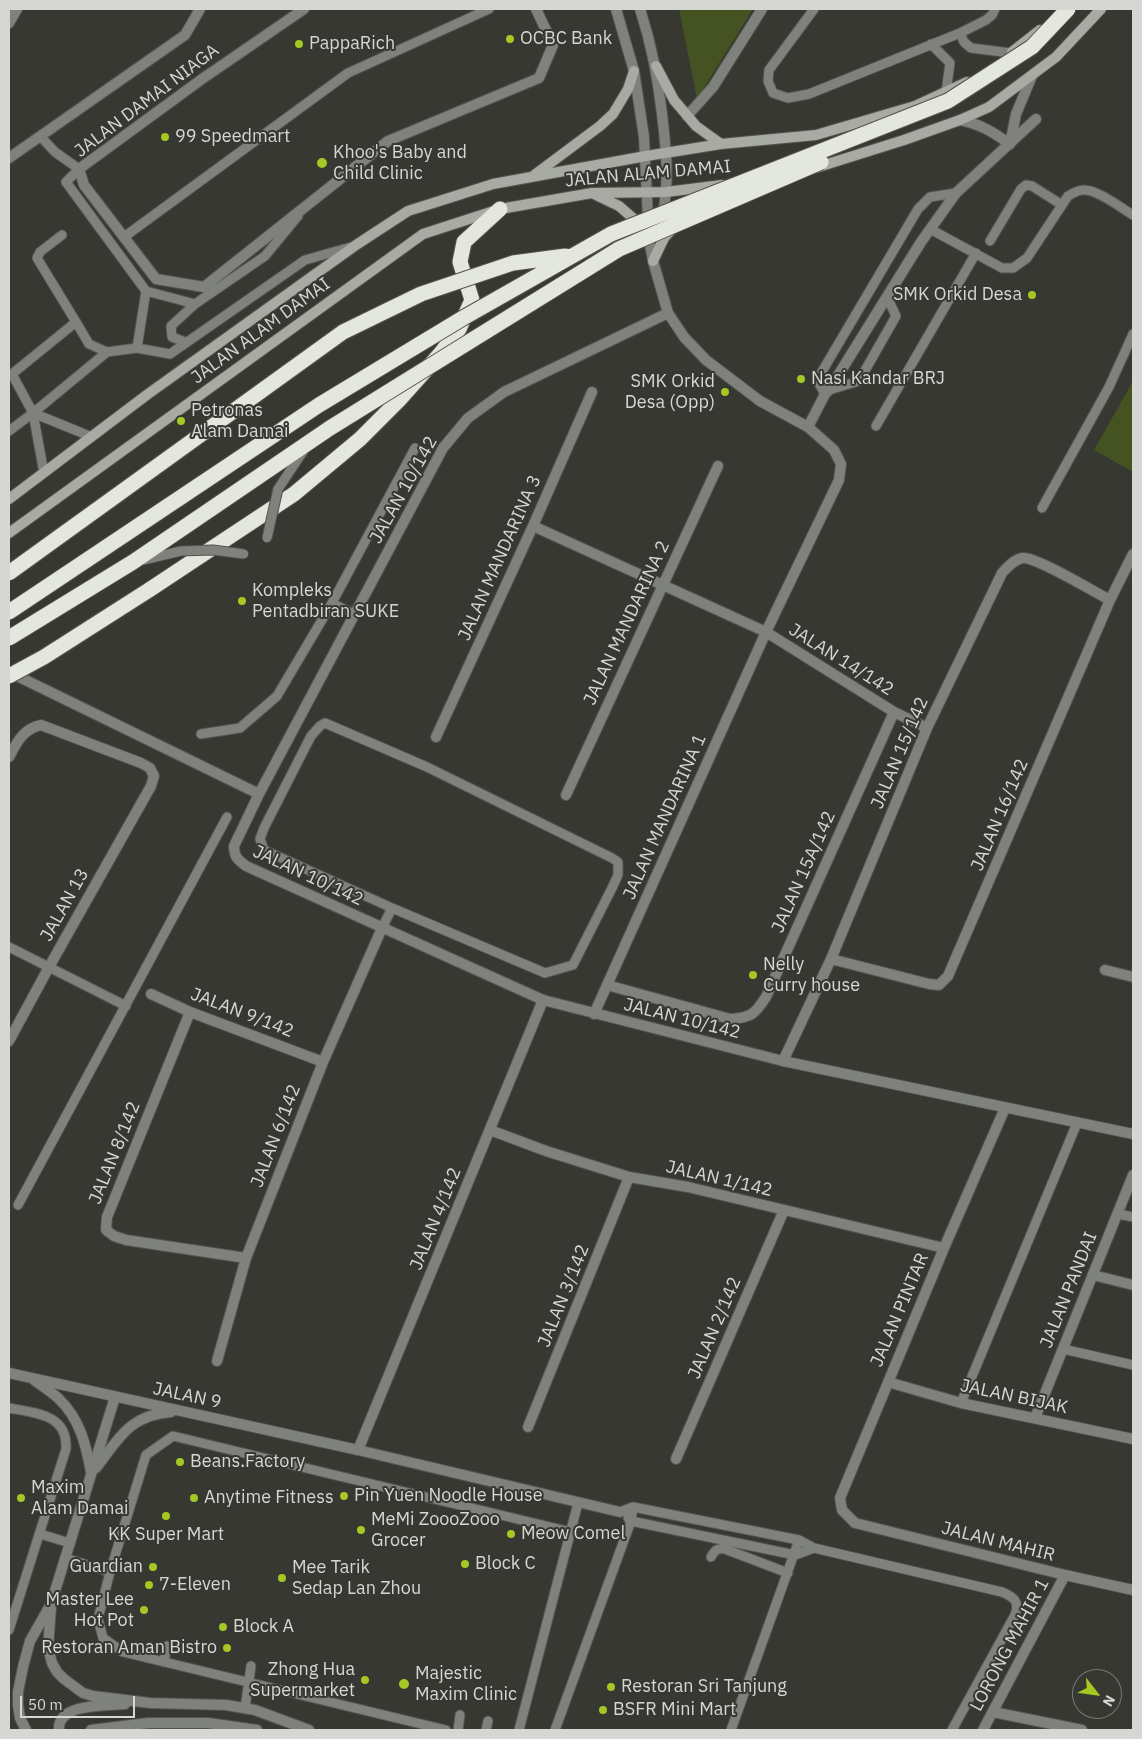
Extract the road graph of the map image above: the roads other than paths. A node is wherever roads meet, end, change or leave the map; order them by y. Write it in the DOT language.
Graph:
graph roads {
  1 [pos="17,9"];
  2 [pos="200,9"];
  3 [pos="304,9"];
  4 [pos="489,9"];
  5 [pos="536,9"];
  6 [pos="616,9"];
  7 [pos="640,9"];
  8 [pos="762,9"];
  9 [pos="814,9"];
  10 [pos="995,9"];
  11 [pos="1066,9"];
  12 [pos="1076,9"];
  13 [pos="1101,9"];
  14 [pos="9,23"];
  15 [pos="960,33"];
  16 [pos="931,44"];
  17 [pos="1011,53"];
  18 [pos="656,66"];
  19 [pos="634,71"];
  20 [pos="1032,76"];
  21 [pos="946,92"];
  22 [pos="687,116"];
  23 [pos="1036,119"];
  24 [pos="960,120"];
  25 [pos="41,137"];
  26 [pos="721,144"];
  27 [pos="1010,144"];
  28 [pos="667,152"];
  29 [pos="646,156"];
  30 [pos="9,158"];
  31 [pos="79,169"];
  32 [pos="530,178"];
  33 [pos="715,186"];
  34 [pos="646,191"];
  35 [pos="666,192"];
  36 [pos="592,193"];
  37 [pos="956,193"];
  38 [pos="1062,205"];
  39 [pos="304,208"];
  40 [pos="500,209"];
  41 [pos="1133,215"];
  42 [pos="930,229"];
  43 [pos="648,232"];
  44 [pos="62,235"];
  45 [pos="124,237"];
  46 [pos="990,241"];
  47 [pos="356,245"];
  48 [pos="620,248"];
  49 [pos="976,253"];
  50 [pos="653,261"];
  51 [pos="146,291"];
  52 [pos="887,297"];
  53 [pos="195,304"];
  54 [pos="668,313"];
  55 [pos="76,322"];
  56 [pos="1133,334"];
  57 [pos="185,342"];
  58 [pos="137,348"];
  59 [pos="107,352"];
  60 [pos="11,372"];
  61 [pos="592,392"];
  62 [pos="827,392"];
  63 [pos="33,413"];
  64 [pos="876,426"];
  65 [pos="808,427"];
  66 [pos="9,431"];
  67 [pos="92,436"];
  68 [pos="310,441"];
  69 [pos="415,448"];
  70 [pos="718,466"];
  71 [pos="44,473"];
  72 [pos="9,499"];
  73 [pos="1042,508"];
  74 [pos="533,526"];
  75 [pos="9,533"];
  76 [pos="267,538"];
  77 [pos="244,554"];
  78 [pos="1133,554"];
  79 [pos="133,562"];
  80 [pos="9,572"];
  81 [pos="663,584"];
  82 [pos="1110,600"];
  83 [pos="332,603"];
  84 [pos="9,612"];
  85 [pos="355,615"];
  86 [pos="766,632"];
  87 [pos="9,638"];
  88 [pos="9,672"];
  89 [pos="9,676"];
  90 [pos="894,712"];
  91 [pos="927,728"];
  92 [pos="201,734"];
  93 [pos="436,737"];
  94 [pos="9,758"];
  95 [pos="259,794"];
  96 [pos="566,795"];
  97 [pos="227,816"];
  98 [pos="392,908"];
  99 [pos="382,928"];
  100 [pos="9,947"];
  101 [pos="831,959"];
  102 [pos="49,967"];
  103 [pos="1106,970"];
  104 [pos="1133,977"];
  105 [pos="607,985"];
  106 [pos="150,994"];
  107 [pos="543,1000"];
  108 [pos="126,1006"];
  109 [pos="190,1012"];
  110 [pos="594,1014"];
  111 [pos="9,1041"];
  112 [pos="783,1061"];
  113 [pos="323,1062"];
  114 [pos="1005,1108"];
  115 [pos="1077,1122"];
  116 [pos="490,1130"];
  117 [pos="1133,1134"];
  118 [pos="1133,1175"];
  119 [pos="629,1177"];
  120 [pos="18,1205"];
  121 [pos="784,1210"];
  122 [pos="1118,1214"];
  123 [pos="1133,1217"];
  124 [pos="944,1248"];
  125 [pos="246,1258"];
  126 [pos="1093,1275"];
  127 [pos="1133,1285"];
  128 [pos="1063,1349"];
  129 [pos="217,1361"];
  130 [pos="1133,1365"];
  131 [pos="9,1373"];
  132 [pos="32,1378"];
  133 [pos="888,1382"];
  134 [pos="116,1397"];
  135 [pos="961,1403"];
  136 [pos="9,1408"];
  137 [pos="182,1411"];
  138 [pos="1036,1418"];
  139 [pos="528,1426"];
  140 [pos="1133,1439"];
  141 [pos="358,1450"];
  142 [pos="676,1460"];
  143 [pos="91,1474"];
  144 [pos="578,1503"];
  145 [pos="633,1507"];
  146 [pos="620,1512"];
  147 [pos="631,1521"];
  148 [pos="855,1523"];
  149 [pos="571,1532"];
  150 [pos="40,1534"];
  151 [pos="799,1540"];
  152 [pos="70,1543"];
  153 [pos="814,1548"];
  154 [pos="795,1555"];
  155 [pos="711,1557"];
  156 [pos="65,1558"];
  157 [pos="110,1572"];
  158 [pos="788,1573"];
  159 [pos="1065,1575"];
  160 [pos="1133,1590"];
  161 [pos="51,1604"];
  162 [pos="9,1630"];
  163 [pos="168,1646"];
  164 [pos="164,1662"];
  165 [pos="251,1666"];
  166 [pos="248,1682"];
  167 [pos="150,1702"];
  168 [pos="245,1708"];
  169 [pos="993,1712"];
  170 [pos="460,1715"];
  171 [pos="26,1730"];
  172 [pos="59,1730"];
  173 [pos="91,1730"];
  174 [pos="257,1730"];
  175 [pos="309,1730"];
  176 [pos="446,1730"];
  177 [pos="458,1730"];
  178 [pos="519,1730"];
  179 [pos="555,1730"];
  180 [pos="731,1730"];
  181 [pos="952,1730"];
  182 [pos="983,1730"];
  183 [pos="1082,1730"];
  1 -- 14 [label="street"];
  2 -- 25 [label="street"];
  3 -- 31 [label="street, JALAN DAMAI NIAGA"];
  4 -- 45 [label="lane"];
  5 -- 39 [label="street, JALAN DAMAI NIAGA"];
  6 -- 19 [label="street, JALAN MANDARINA 1"];
  7 -- 18 [label="street, JALAN MANDARINA 1"];
  8 -- 22 [label="street"];
  9 -- 16 [label="lane"];
  10 -- 15 [label="lane"];
  11 -- 17 [label="main road, JALAN ALAM DAMAI"];
  11 -- 84 [label="highway, bridge"];
  12 -- 48 [label="highway, bridge"];
  13 -- 20 [label="main road, JALAN ALAM DAMAI"];
  15 -- 16 [label="lane"];
  15 -- 17 [label="lane"];
  16 -- 21 [label="lane"];
  17 -- 21 [label="main road, JALAN ALAM DAMAI"];
  18 -- 22 [label="main road"];
  18 -- 28 [label="street, JALAN MANDARINA 1"];
  19 -- 29 [label="street, JALAN MANDARINA 1"];
  19 -- 32 [label="main road"];
  20 -- 24 [label="main road, JALAN ALAM DAMAI"];
  20 -- 27 [label="street"];
  21 -- 26 [label="main road, JALAN ALAM DAMAI"];
  22 -- 26 [label="main road"];
  23 -- 27 [label="street"];
  24 -- 27 [label="street"];
  24 -- 33 [label="main road, JALAN ALAM DAMAI"];
  25 -- 30 [label="street"];
  25 -- 31 [label="lane"];
  26 -- 28 [label="main road, JALAN ALAM DAMAI"];
  27 -- 37 [label="street"];
  28 -- 29 [label="main road, JALAN ALAM DAMAI"];
  28 -- 35 [label="street, JALAN MANDARINA 1"];
  29 -- 32 [label="main road, JALAN ALAM DAMAI"];
  29 -- 34 [label="street, JALAN MANDARINA 1"];
  31 -- 45 [label="street, JALAN DAMAI NIAGA"];
  31 -- 51 [label="lane"];
  32 -- 47 [label="main road, JALAN ALAM DAMAI"];
  33 -- 35 [label="main road, JALAN ALAM DAMAI"];
  33 -- 50 [label="main road"];
  34 -- 35 [label="main road, JALAN ALAM DAMAI"];
  34 -- 36 [label="main road, JALAN ALAM DAMAI"];
  34 -- 43 [label="street, JALAN MANDARINA 1"];
  35 -- 50 [label="street, JALAN MANDARINA 1"];
  36 -- 40 [label="main road, JALAN ALAM DAMAI"];
  36 -- 43 [label="main road"];
  37 -- 42 [label="street"];
  37 -- 62 [label="lane"];
  38 -- 41 [label="lane"];
  38 -- 46 [label="lane"];
  38 -- 49 [label="lane"];
  39 -- 45 [label="street, JALAN DAMAI NIAGA"];
  39 -- 53 [label="lane"];
  40 -- 75 [label="main road, JALAN ALAM DAMAI"];
  40 -- 89 [label="highway, bridge"];
  42 -- 49 [label="lane"];
  42 -- 52 [label="street"];
  43 -- 50 [label="street, JALAN MANDARINA 1"];
  44 -- 55 [label="lane"];
  47 -- 57 [label="lane"];
  47 -- 67 [label="main road, JALAN ALAM DAMAI"];
  48 -- 68 [label="highway, bridge"];
  48 -- 80 [label="highway, bridge"];
  49 -- 64 [label="lane"];
  50 -- 54 [label="street, JALAN MANDARINA 1"];
  51 -- 53 [label="lane"];
  51 -- 58 [label="lane"];
  52 -- 62 [label="street"];
  52 -- 62 [label="lane"];
  53 -- 57 [label="lane"];
  54 -- 65 [label="street, JALAN MANDARINA 1"];
  54 -- 85 [label="street, JALAN 10/142"];
  55 -- 59 [label="lane"];
  55 -- 60 [label="lane"];
  56 -- 73 [label="lane"];
  57 -- 58 [label="lane"];
  58 -- 59 [label="lane"];
  59 -- 63 [label="lane"];
  60 -- 63 [label="lane"];
  61 -- 74 [label="street, JALAN MANDARINA 3"];
  62 -- 65 [label="street"];
  63 -- 66 [label="lane"];
  63 -- 67 [label="lane"];
  63 -- 71 [label="lane"];
  65 -- 86 [label="street, JALAN MANDARINA 1"];
  67 -- 71 [label="main road, JALAN ALAM DAMAI"];
  68 -- 76 [label="lane, bridge"];
  68 -- 79 [label="highway, bridge"];
  69 -- 83 [label="lane"];
  70 -- 81 [label="street, JALAN MANDARINA 2"];
  71 -- 72 [label="main road, JALAN ALAM DAMAI"];
  74 -- 81 [label="street"];
  74 -- 93 [label="street, JALAN MANDARINA 3"];
  77 -- 79 [label="lane, bridge"];
  78 -- 82 [label="street, JALAN 16/142"];
  79 -- 87 [label="highway, bridge"];
  81 -- 86 [label="street"];
  81 -- 96 [label="street, JALAN MANDARINA 2"];
  82 -- 91 [label="street, JALAN 15/142"];
  82 -- 101 [label="street, JALAN 16/142"];
  83 -- 85 [label="lane"];
  83 -- 92 [label="lane"];
  85 -- 95 [label="street, JALAN 10/142"];
  86 -- 90 [label="street, JALAN 14/142"];
  86 -- 105 [label="street, JALAN MANDARINA 1"];
  88 -- 95 [label="street"];
  90 -- 91 [label="street, JALAN 14/142"];
  90 -- 105 [label="street, JALAN 15A/142"];
  91 -- 101 [label="street, JALAN 15/142"];
  94 -- 102 [label="street, JALAN 13"];
  95 -- 99 [label="street, JALAN 10/142"];
  97 -- 108 [label="lane"];
  98 -- 98 [label="lane"];
  98 -- 99 [label="lane"];
  99 -- 107 [label="street, JALAN 10/142"];
  99 -- 113 [label="street, JALAN 6/142"];
  100 -- 102 [label="lane"];
  101 -- 112 [label="street, JALAN 15/142"];
  102 -- 108 [label="lane"];
  102 -- 111 [label="street, JALAN 13"];
  103 -- 104 [label="street"];
  105 -- 110 [label="street, JALAN MANDARINA 1"];
  106 -- 109 [label="street, JALAN 9/142"];
  107 -- 110 [label="street, JALAN 10/142"];
  107 -- 116 [label="street, JALAN 4/142"];
  108 -- 120 [label="lane"];
  109 -- 113 [label="street, JALAN 9/142"];
  109 -- 125 [label="street, JALAN 8/142"];
  110 -- 112 [label="street, JALAN 10/142"];
  112 -- 114 [label="street, JALAN 10/142"];
  113 -- 125 [label="street, JALAN 6/142"];
  114 -- 115 [label="street, JALAN 10/142"];
  114 -- 124 [label="street, JALAN PINTAR"];
  115 -- 117 [label="street, JALAN 10/142"];
  115 -- 135 [label="lane"];
  116 -- 119 [label="street, JALAN 1/142"];
  116 -- 141 [label="street, JALAN 4/142"];
  118 -- 122 [label="street, JALAN PANDAI"];
  119 -- 121 [label="street, JALAN 1/142"];
  119 -- 139 [label="street, JALAN 3/142"];
  121 -- 124 [label="street, JALAN 1/142"];
  121 -- 142 [label="street, JALAN 2/142"];
  122 -- 123 [label="lane"];
  122 -- 126 [label="street, JALAN PANDAI"];
  124 -- 133 [label="street, JALAN PINTAR"];
  125 -- 129 [label="street, JALAN 6/142"];
  126 -- 127 [label="street"];
  126 -- 128 [label="street, JALAN PANDAI"];
  128 -- 130 [label="lane"];
  128 -- 138 [label="street, JALAN PANDAI"];
  131 -- 132 [label="street, JALAN 9"];
  132 -- 134 [label="street, JALAN 9"];
  132 -- 143 [label="street"];
  133 -- 135 [label="street, JALAN BIJAK"];
  133 -- 148 [label="street, JALAN PINTAR"];
  134 -- 137 [label="street, JALAN 9"];
  134 -- 143 [label="street"];
  135 -- 138 [label="street, JALAN BIJAK"];
  136 -- 150 [label="lane"];
  137 -- 141 [label="street, JALAN 9"];
  137 -- 143 [label="street"];
  138 -- 140 [label="street, JALAN BIJAK"];
  141 -- 144 [label="street, JALAN 9"];
  143 -- 152 [label="street"];
  144 -- 146 [label="street, JALAN 9"];
  144 -- 149 [label="lane"];
  145 -- 146 [label="lane"];
  145 -- 147 [label="lane"];
  145 -- 151 [label="lane"];
  146 -- 147 [label="lane"];
  147 -- 154 [label="lane"];
  147 -- 179 [label="lane"];
  148 -- 159 [label="street, JALAN MAHIR"];
  149 -- 157 [label="lane"];
  149 -- 178 [label="lane"];
  150 -- 152 [label="lane"];
  150 -- 162 [label="lane"];
  151 -- 153 [label="lane"];
  151 -- 154 [label="lane"];
  152 -- 156 [label="street"];
  153 -- 154 [label="lane"];
  153 -- 181 [label="lane"];
  154 -- 158 [label="lane"];
  155 -- 158 [label="lane"];
  156 -- 157 [label="lane"];
  156 -- 161 [label="street"];
  157 -- 164 [label="lane"];
  158 -- 180 [label="lane"];
  159 -- 160 [label="street, JALAN MAHIR"];
  159 -- 169 [label="street, LORONG MAHIR 1"];
  161 -- 167 [label="street"];
  161 -- 171 [label="street"];
  163 -- 164 [label="lane"];
  164 -- 166 [label="lane"];
  165 -- 166 [label="lane"];
  166 -- 168 [label="lane"];
  166 -- 176 [label="lane"];
  167 -- 168 [label="street"];
  167 -- 172 [label="street"];
  168 -- 175 [label="street"];
  169 -- 182 [label="street, LORONG MAHIR 1"];
  169 -- 183 [label="street"];
  170 -- 177 [label="lane"];
  173 -- 174 [label="street"];
}
